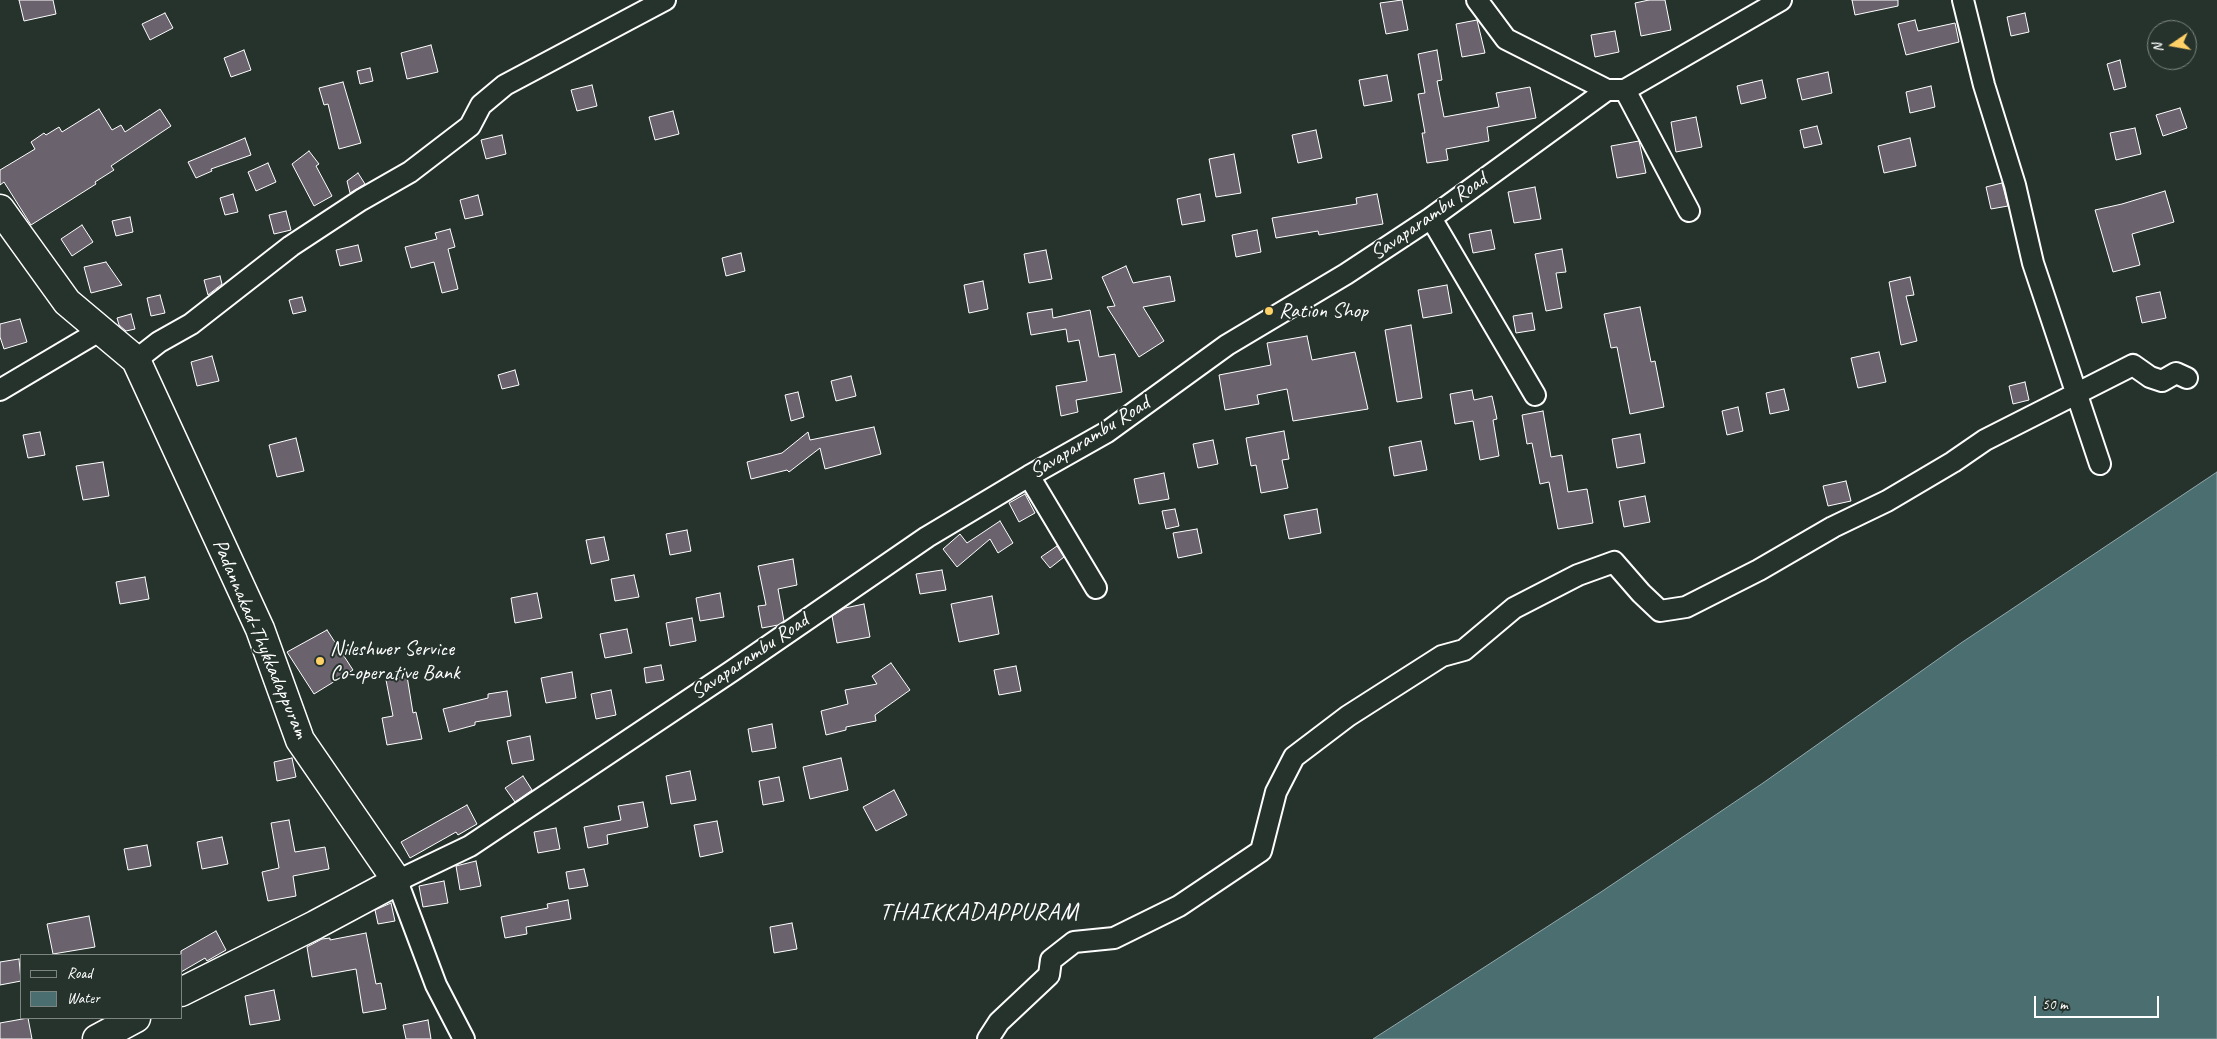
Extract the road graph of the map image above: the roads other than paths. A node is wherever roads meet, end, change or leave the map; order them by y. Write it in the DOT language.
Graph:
graph roads {
  1 [pos="665,0"];
  2 [pos="1477,0"];
  3 [pos="1781,0"];
  4 [pos="1963,0"];
  5 [pos="1616,90"];
  6 [pos="0,208"];
  7 [pos="1688,211"];
  8 [pos="1430,218"];
  9 [pos="100,330"];
  10 [pos="136,360"];
  11 [pos="2187,378"];
  12 [pos="0,390"];
  13 [pos="2077,394"];
  14 [pos="1535,395"];
  15 [pos="2100,464"];
  16 [pos="1029,476"];
  17 [pos="1096,588"];
  18 [pos="398,881"];
  19 [pos="182,992"];
  20 [pos="134,1019"];
  21 [pos="97,1039"];
  22 [pos="464,1039"];
  23 [pos="988,1039"];
  1 -- 10 [label="street"];
  2 -- 5 [label="street"];
  3 -- 5 [label="street, Savaparambu Road"];
  4 -- 13 [label="street"];
  5 -- 7 [label="street"];
  5 -- 8 [label="street, Savaparambu Road"];
  6 -- 9 [label="main road, Padannakad-Thykkadappuram"];
  8 -- 14 [label="street"];
  8 -- 16 [label="street, Savaparambu Road"];
  9 -- 10 [label="main road, Padannakad-Thykkadappuram"];
  9 -- 12 [label="street"];
  10 -- 18 [label="main road, Padannakad-Thykkadappuram"];
  11 -- 13 [label="street"];
  13 -- 15 [label="street"];
  13 -- 23 [label="street"];
  16 -- 17 [label="street"];
  16 -- 18 [label="street, Savaparambu Road"];
  18 -- 19 [label="main road"];
  18 -- 22 [label="street, Padannakad-Thykkadappuram"];
  20 -- 21 [label="main road"];
}
